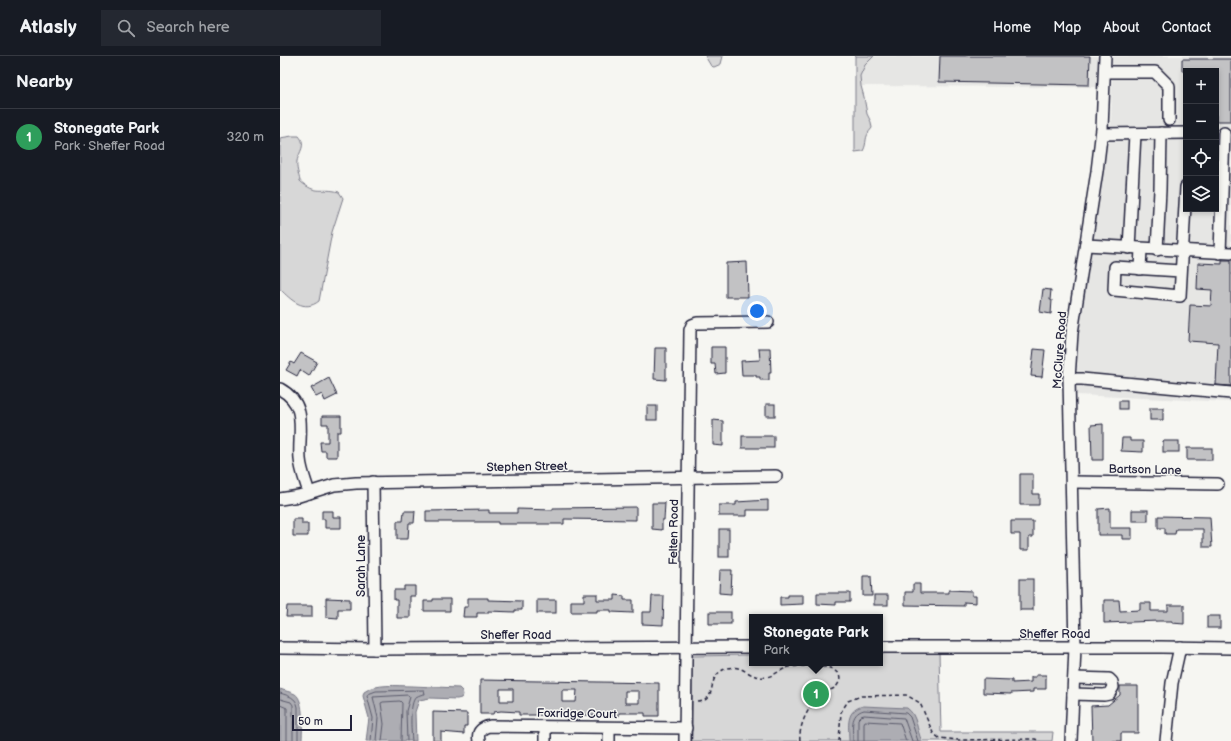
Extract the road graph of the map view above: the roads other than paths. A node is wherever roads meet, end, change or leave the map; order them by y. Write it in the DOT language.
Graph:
graph roads {
  1 [pos="1105,56"];
  2 [pos="1105,72"];
  3 [pos="1169,120"];
  4 [pos="1183,133"];
  5 [pos="1224,133"];
  6 [pos="1102,134"];
  7 [pos="1135,134"];
  8 [pos="1160,134"];
  9 [pos="1184,212"];
  10 [pos="1086,245"];
  11 [pos="1129,248"];
  12 [pos="1141,249"];
  13 [pos="1157,250"];
  14 [pos="1182,251"];
  15 [pos="1225,253"];
  16 [pos="1140,269"];
  17 [pos="1181,271"];
  18 [pos="768,322"];
  19 [pos="1069,379"];
  20 [pos="280,389"];
  21 [pos="1231,393"];
  22 [pos="776,476"];
  23 [pos="688,477"];
  24 [pos="373,482"];
  25 [pos="1072,482"];
  26 [pos="1218,484"];
  27 [pos="310,493"];
  28 [pos="280,499"];
  29 [pos="686,647"];
  30 [pos="749,647"];
  31 [pos="883,647"];
  32 [pos="1075,647"];
  33 [pos="1180,647"];
  34 [pos="280,648"];
  35 [pos="1231,648"];
  36 [pos="375,649"];
  37 [pos="1074,678"];
  38 [pos="1073,694"];
  39 [pos="546,727"];
  40 [pos="609,728"];
  41 [pos="686,728"];
  42 [pos="479,741"];
  43 [pos="545,741"];
  44 [pos="609,741"];
  45 [pos="685,741"];
  46 [pos="1071,741"];
  47 [pos="1166,741"];
  1 -- 2 [label="street, McClure Road"];
  2 -- 3 [label="street"];
  2 -- 6 [label="street, McClure Road"];
  4 -- 8 [label="street"];
  5 -- 15 [label="street"];
  6 -- 7 [label="street"];
  6 -- 10 [label="street, McClure Road"];
  7 -- 8 [label="street"];
  7 -- 11 [label="street"];
  8 -- 13 [label="street"];
  9 -- 14 [label="street"];
  10 -- 11 [label="street"];
  10 -- 19 [label="street, McClure Road"];
  11 -- 12 [label="street"];
  12 -- 13 [label="street"];
  12 -- 16 [label="street"];
  13 -- 14 [label="street"];
  14 -- 15 [label="street"];
  14 -- 17 [label="street"];
  16 -- 17 [label="street"];
  16 -- 17 [label="street"];
  18 -- 23 [label="street, Felten Road"];
  19 -- 21 [label="street"];
  19 -- 25 [label="street, McClure Road"];
  20 -- 27 [label="street"];
  22 -- 23 [label="street, Stephen Street"];
  23 -- 24 [label="street, Stephen Street"];
  23 -- 29 [label="street, Felten Road"];
  24 -- 27 [label="street, Stephen Street"];
  24 -- 36 [label="street, Sarah Lane"];
  25 -- 26 [label="street, Bartson Lane"];
  25 -- 32 [label="street, McClure Road"];
  27 -- 28 [label="street, Stephen Street"];
  29 -- 30 [label="street, Sheffer Road"];
  29 -- 36 [label="street, Sheffer Road"];
  29 -- 41 [label="street, Felten Road"];
  31 -- 32 [label="street, Sheffer Road"];
  32 -- 33 [label="street, Sheffer Road"];
  32 -- 37 [label="street, McClure Road"];
  33 -- 35 [label="street, Sheffer Road"];
  33 -- 47 [label="street"];
  34 -- 36 [label="street, Sheffer Road"];
  37 -- 38 [label="street, McClure Road"];
  37 -- 38 [label="street"];
  38 -- 46 [label="street, McClure Road"];
  39 -- 40 [label="street, Foxridge Court"];
  39 -- 42 [label="street, Foxridge Court"];
  39 -- 43 [label="street"];
  40 -- 41 [label="street, Foxridge Court"];
  40 -- 44 [label="street"];
  41 -- 45 [label="street, Felten Road"];
}
